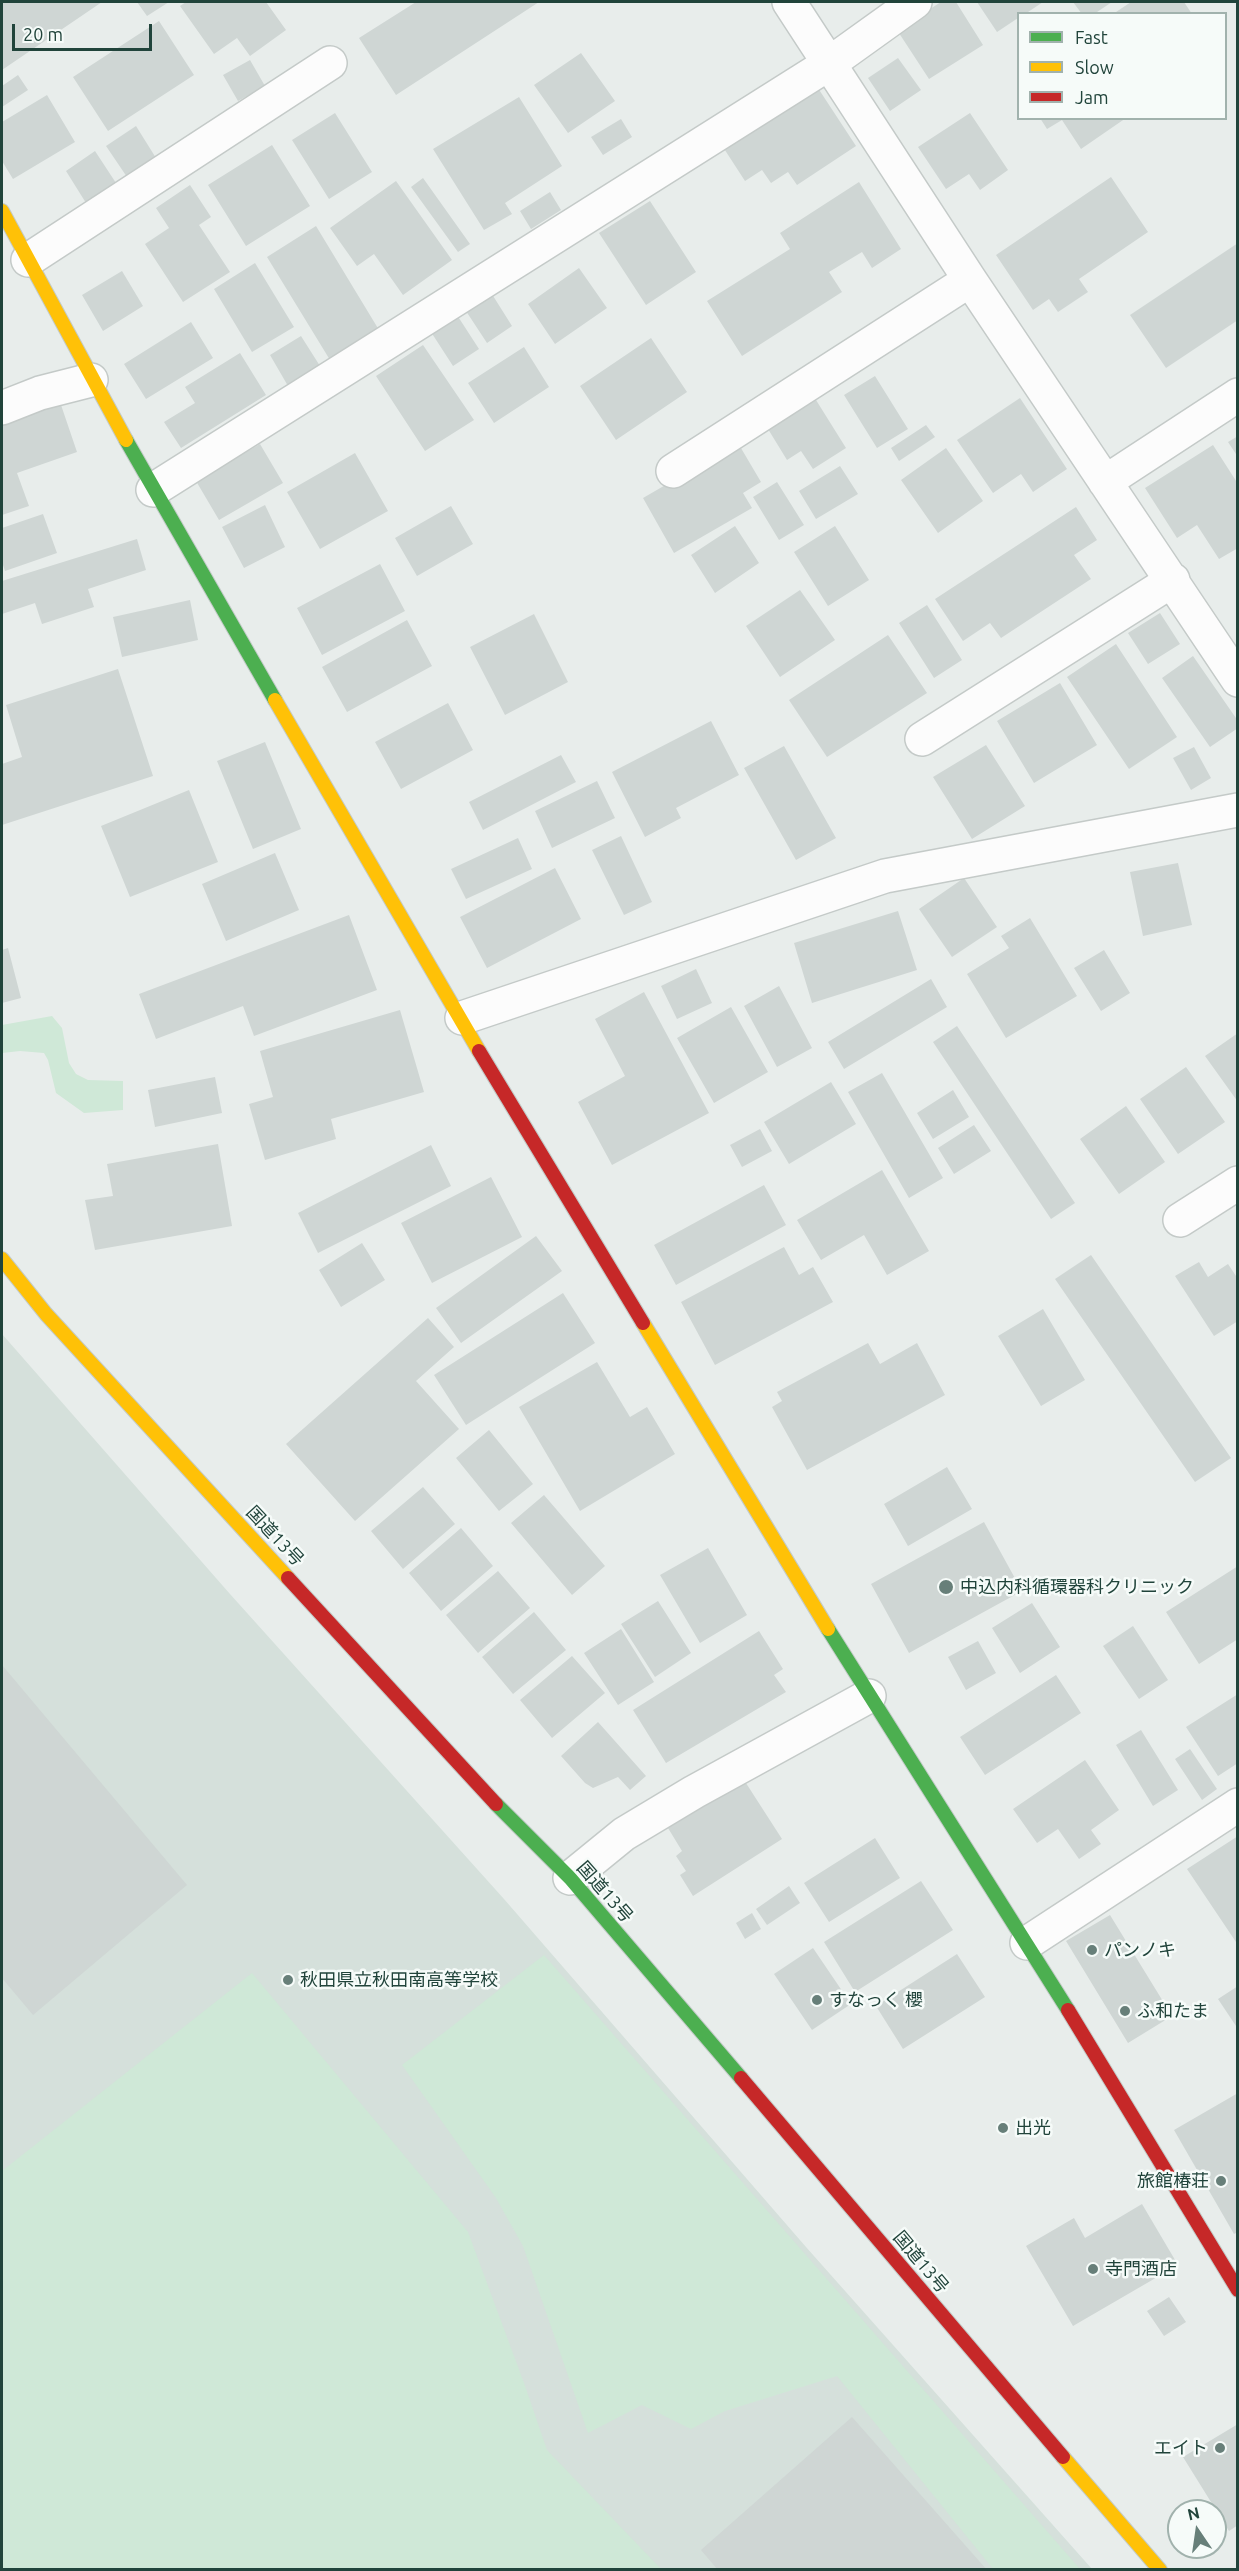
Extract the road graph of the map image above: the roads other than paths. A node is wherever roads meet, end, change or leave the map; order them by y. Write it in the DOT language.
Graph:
graph roads {
  1 [pos="789,2"];
  2 [pos="915,2"];
  3 [pos="330,63"];
  4 [pos="830,63"];
  5 [pos="2,211"];
  6 [pos="28,260"];
  7 [pos="970,280"];
  8 [pos="91,380"];
  9 [pos="1238,395"];
  10 [pos="2,408"];
  11 [pos="673,471"];
  12 [pos="1105,482"];
  13 [pos="153,490"];
  14 [pos="1173,580"];
  15 [pos="1238,680"];
  16 [pos="922,739"];
  17 [pos="1238,810"];
  18 [pos="462,1018"];
  19 [pos="1238,1183"];
  20 [pos="1180,1220"];
  21 [pos="2,1259"];
  22 [pos="869,1696"];
  23 [pos="1238,1805"];
  24 [pos="570,1878"];
  25 [pos="1027,1943"];
  26 [pos="1238,2290"];
  27 [pos="1160,2570"];
  1 -- 4 [label="street"];
  2 -- 4 [label="street"];
  3 -- 6 [label="street"];
  4 -- 7 [label="street"];
  4 -- 13 [label="street"];
  5 -- 6 [label="main road"];
  6 -- 8 [label="main road"];
  7 -- 11 [label="street"];
  7 -- 12 [label="street"];
  8 -- 10 [label="street"];
  8 -- 13 [label="main road"];
  9 -- 12 [label="street"];
  12 -- 14 [label="street"];
  13 -- 18 [label="main road"];
  14 -- 15 [label="street"];
  14 -- 16 [label="street"];
  17 -- 18 [label="street"];
  18 -- 22 [label="main road"];
  19 -- 20 [label="street"];
  21 -- 24 [label="main road, 国道13号"];
  22 -- 24 [label="street"];
  22 -- 25 [label="main road"];
  23 -- 25 [label="street"];
  24 -- 27 [label="main road, 国道13号"];
  25 -- 26 [label="main road"];
}
